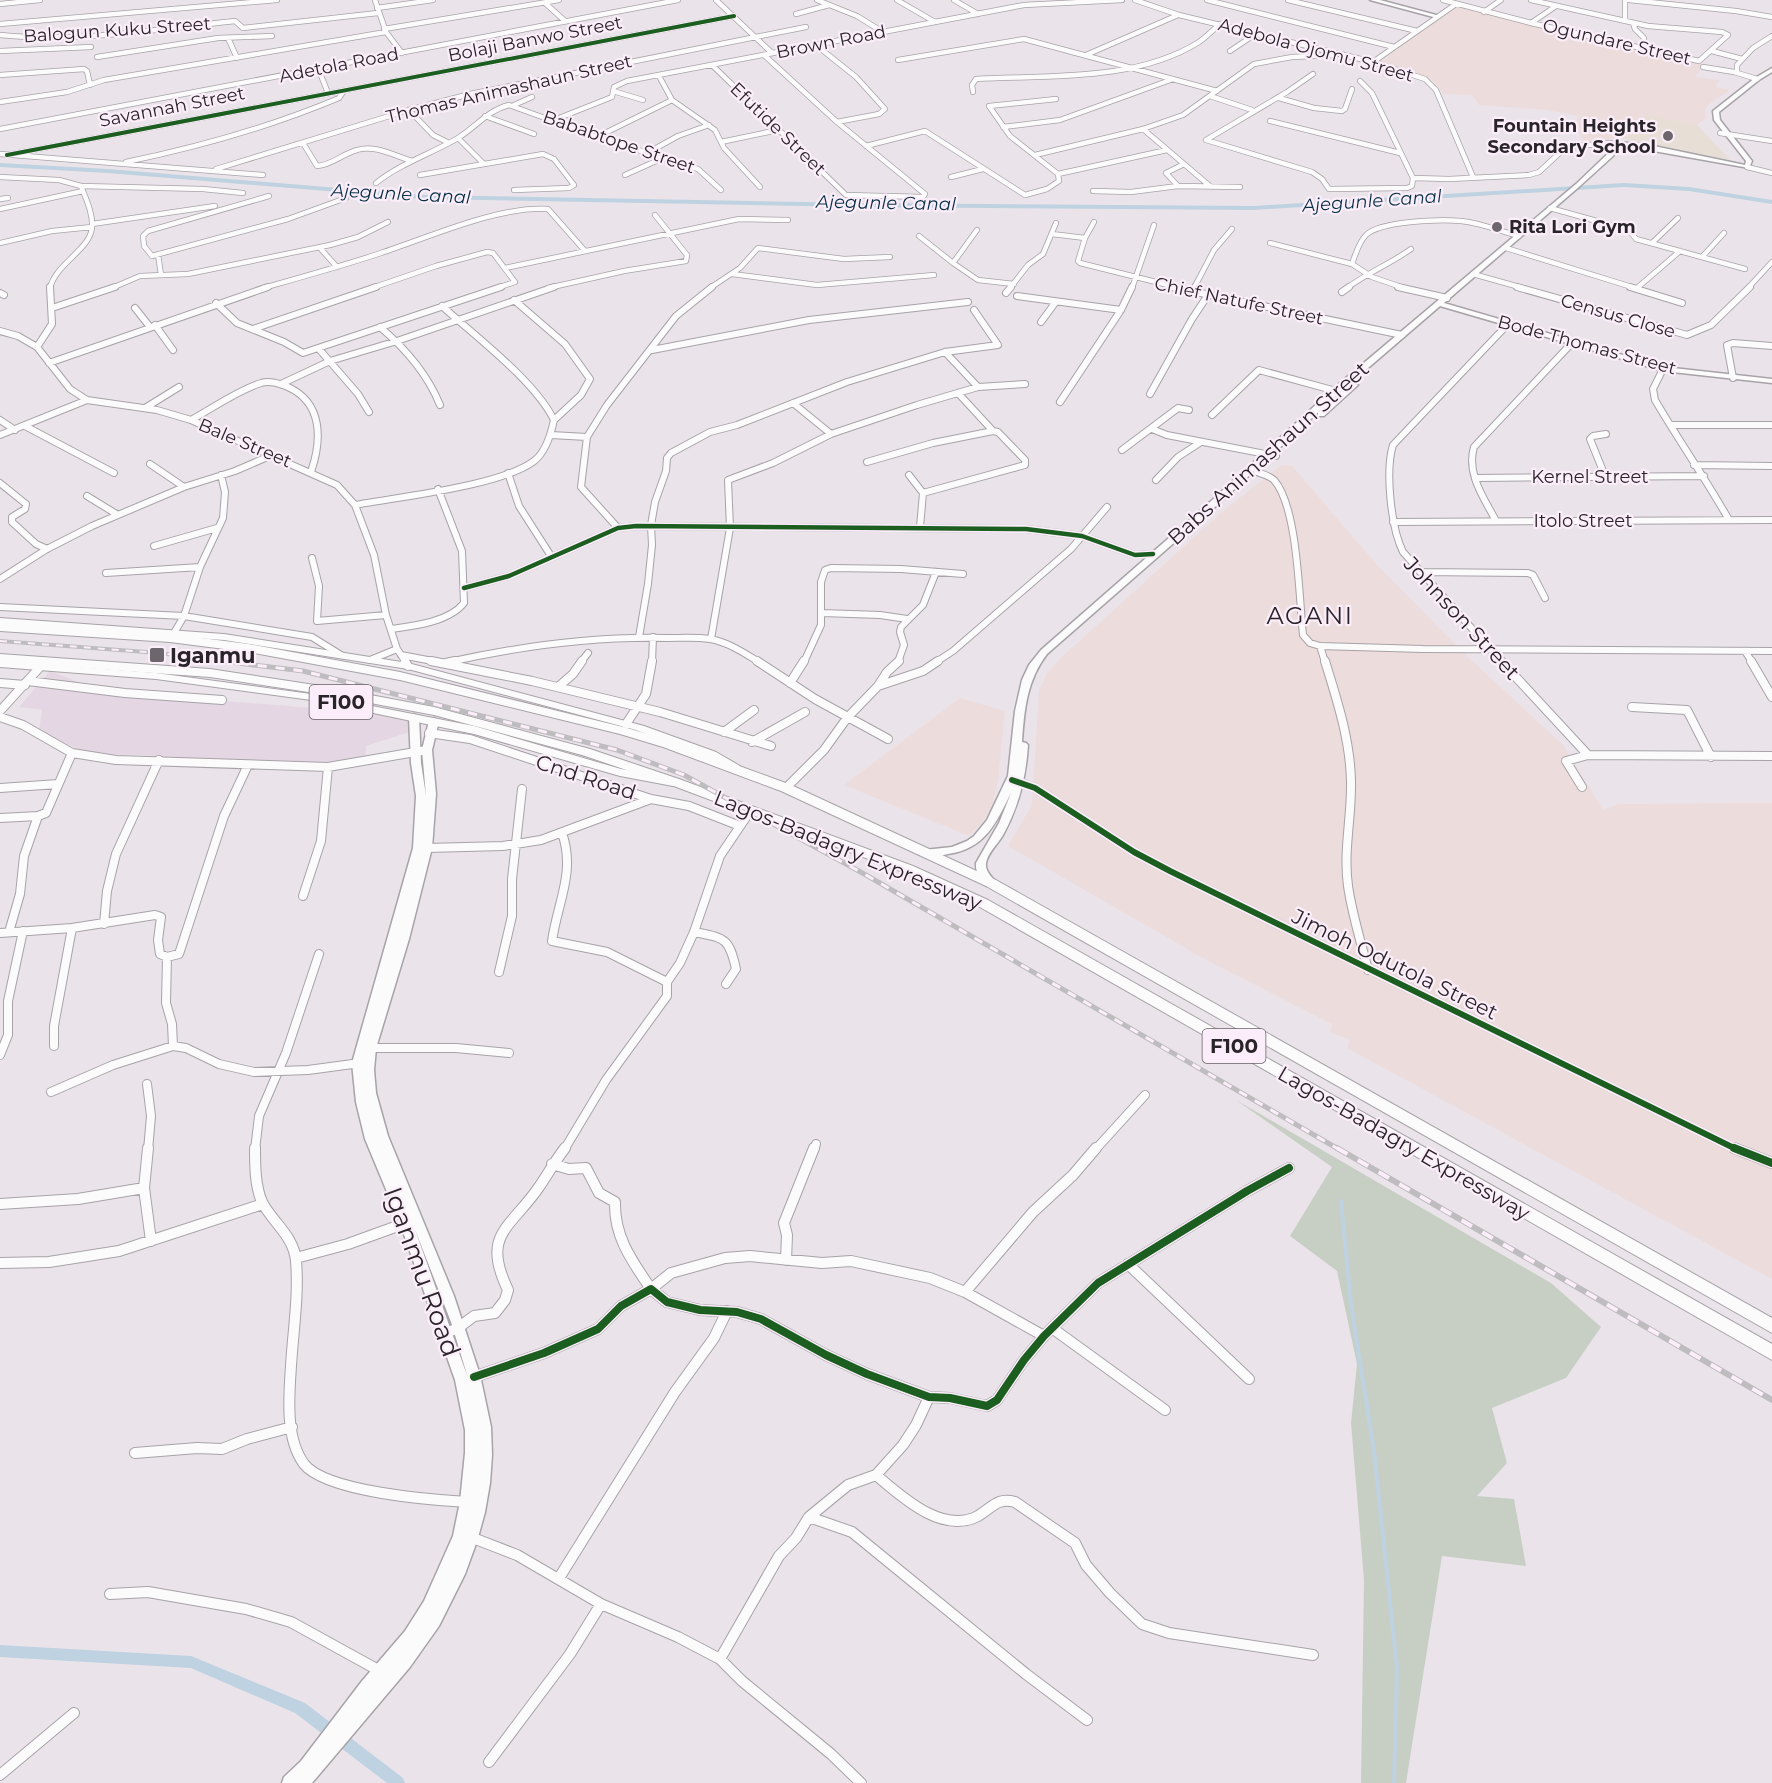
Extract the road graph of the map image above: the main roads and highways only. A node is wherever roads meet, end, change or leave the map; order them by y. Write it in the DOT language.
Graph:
graph roads {
  1 [pos="1378,1"];
  2 [pos="1437,16"];
  3 [pos="1772,69"];
  4 [pos="1443,302"];
  5 [pos="1772,381"];
  6 [pos="1272,455"];
  7 [pos="1084,619"];
  8 [pos="0,621"];
  9 [pos="0,627"];
  10 [pos="0,658"];
  11 [pos="0,664"];
  12 [pos="414,717"];
  13 [pos="431,727"];
  14 [pos="421,751"];
  15 [pos="743,771"];
  16 [pos="1016,780"];
  17 [pos="675,782"];
  18 [pos="928,853"];
  19 [pos="991,884"];
  20 [pos="363,1063"];
  21 [pos="1772,1326"];
  22 [pos="452,1330"];
  23 [pos="1772,1353"];
  24 [pos="372,1690"];
  25 [pos="305,1775"];
  26 [pos="290,1783"];
  1 -- 2 [label="main road"];
  3 -- 4 [label="main road, Babs Animashaun Street"];
  4 -- 5 [label="main road, Bode Thomas Street"];
  4 -- 6 [label="main road, Babs Animashaun Street"];
  4 -- 6 [label="main road, Babs Animashaun Street"];
  6 -- 7 [label="main road, Babs Animashaun Street"];
  6 -- 7 [label="main road, Babs Animashaun Street"];
  7 -- 16 [label="main road, Babs Animashaun Street"];
  8 -- 15 [label="main road, Lagos-Badagry Expressway"];
  9 -- 15 [label="highway, Lagos-Badagry Expressway / F100"];
  10 -- 17 [label="highway, F100"];
  11 -- 12 [label="main road, Lagos-Badagry Expressway / F100"];
  12 -- 13 [label="main road, Lagos-Badagry Expressway / F100"];
  12 -- 14 [label="main road, Iganmu Road"];
  13 -- 14 [label="main road, Iganmu Road"];
  13 -- 17 [label="main road, Lagos-Badagry Expressway / F100"];
  14 -- 20 [label="main road, Iganmu Road"];
  14 -- 20 [label="main road, Iganmu Road"];
  15 -- 18 [label="highway, Lagos-Badagry Expressway / F100"];
  16 -- 18 [label="main road, Babs Animashaun Street"];
  16 -- 19 [label="main road, Babs Animashaun Street"];
  17 -- 23 [label="highway, Lagos-Badagry Expressway / F100"];
  18 -- 19 [label="highway, Lagos-Badagry Expressway / F100"];
  19 -- 21 [label="highway, Lagos-Badagry Expressway / F100"];
  20 -- 22 [label="main road, Iganmu Road"];
  20 -- 22 [label="main road, Iganmu Road"];
  22 -- 24 [label="main road, Iganmu Road"];
  22 -- 24 [label="main road, Iganmu Road"];
  24 -- 25 [label="main road, Iganmu Road"];
  25 -- 26 [label="main road, Iganmu Road"];
}
